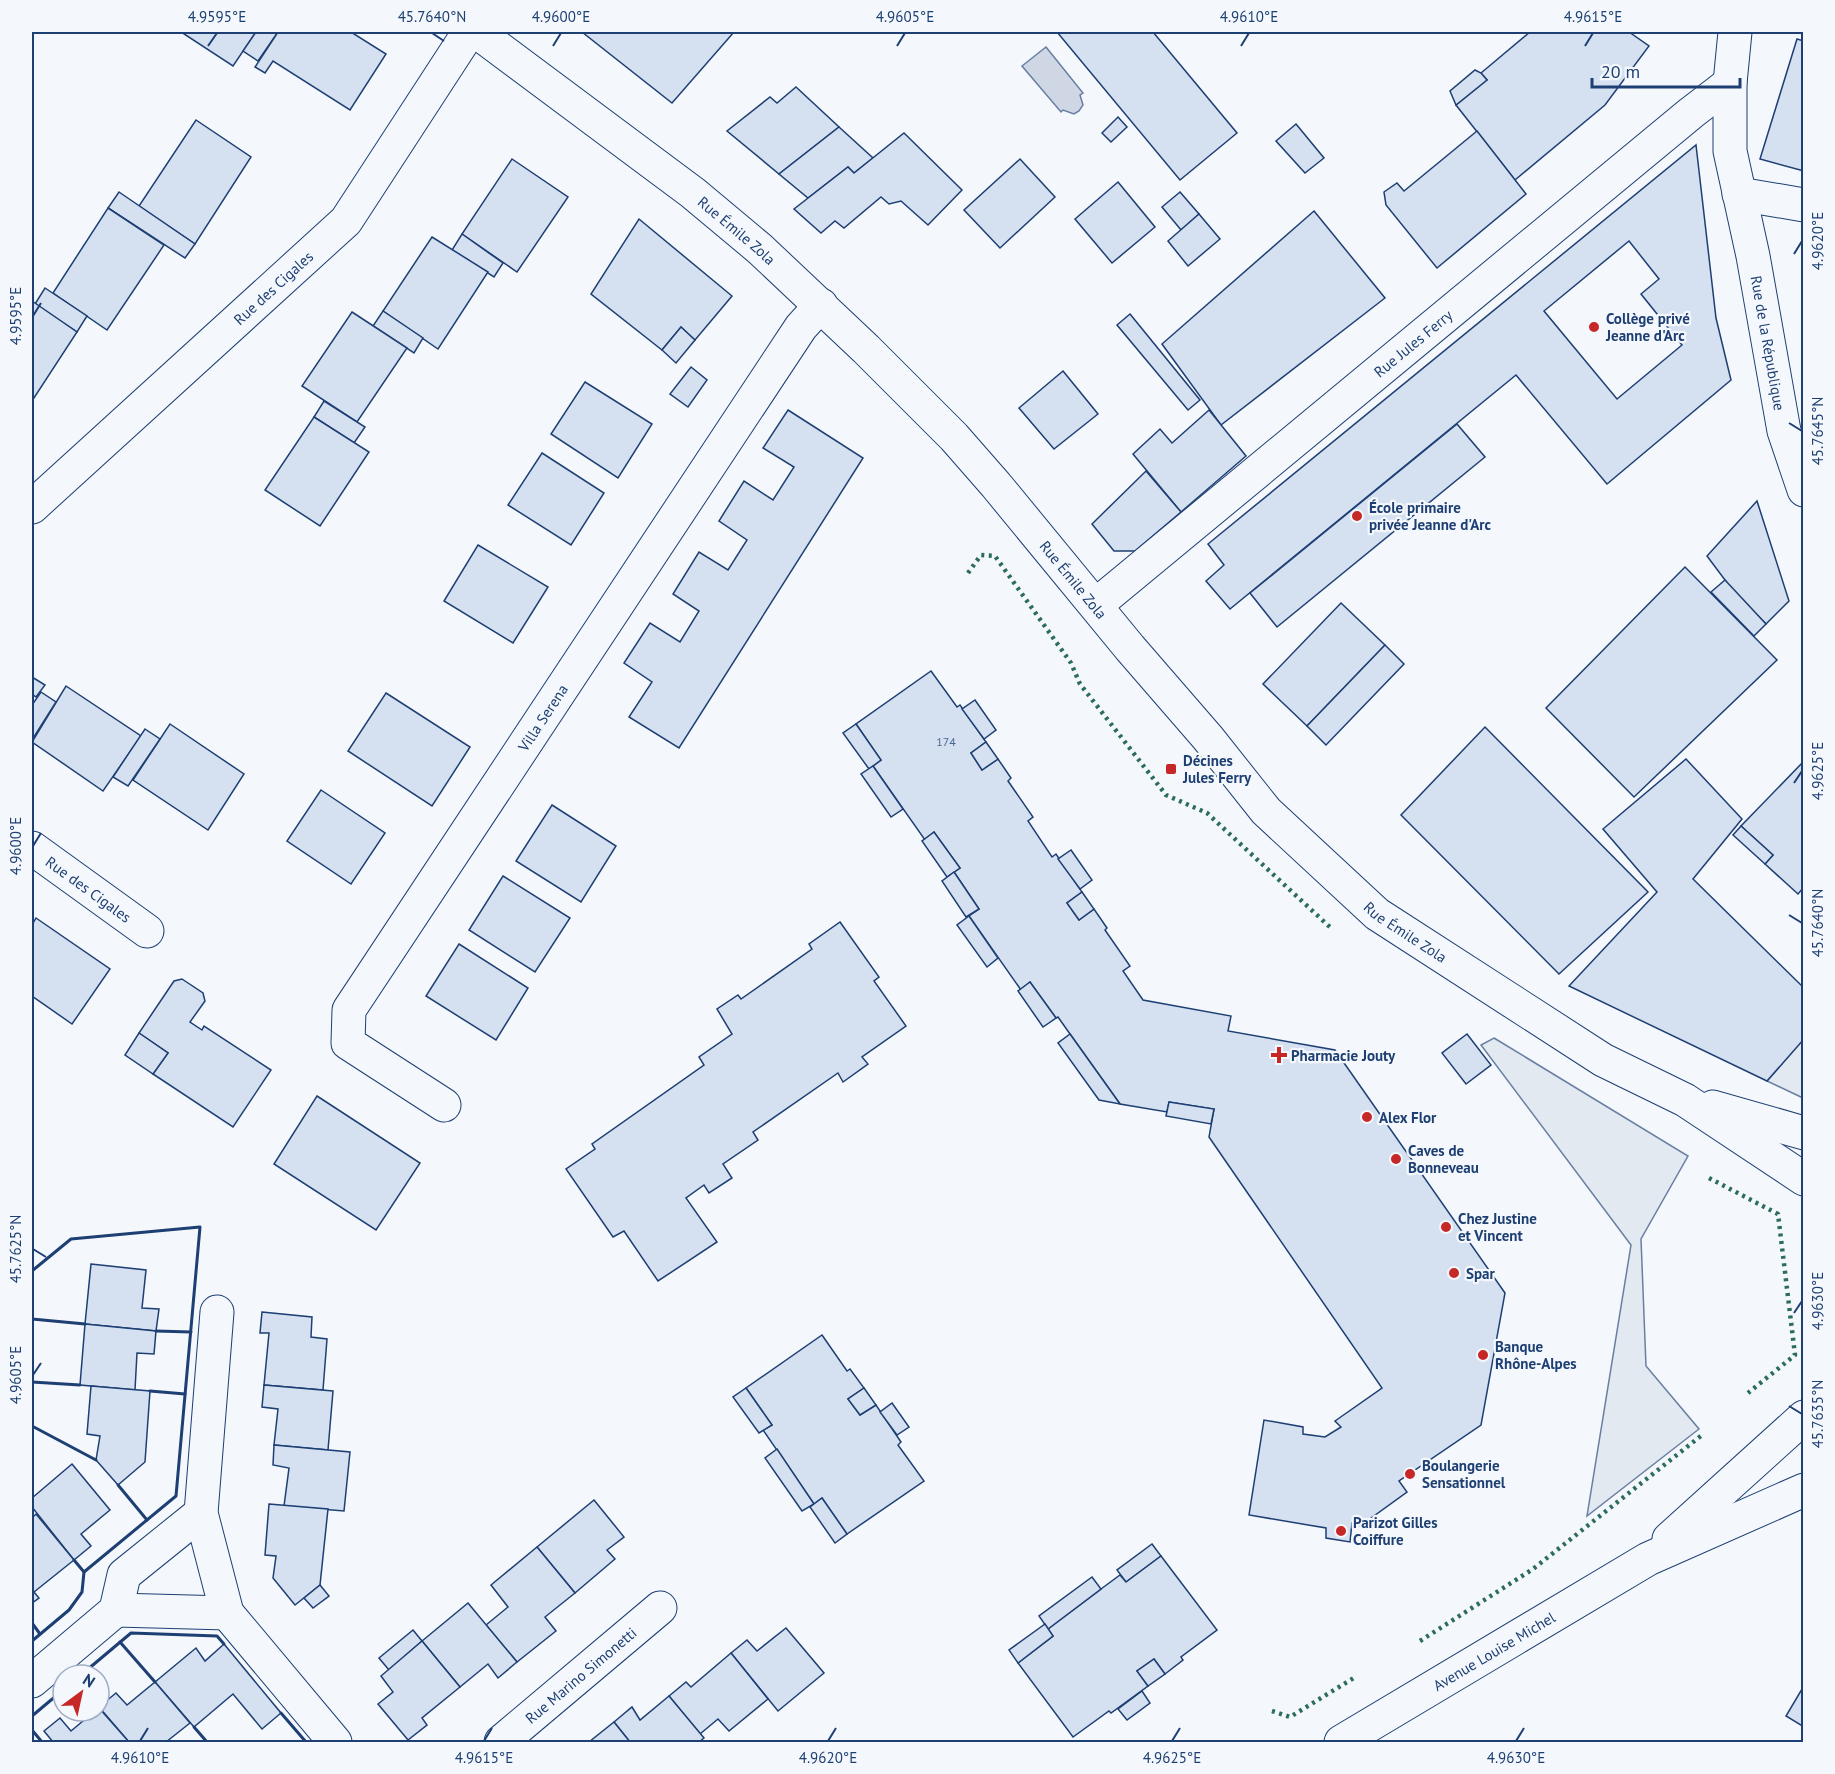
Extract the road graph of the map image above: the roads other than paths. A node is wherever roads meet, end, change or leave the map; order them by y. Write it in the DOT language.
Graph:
graph roads {
  1 [pos="469,32"];
  2 [pos="477,32"];
  3 [pos="1735,32"];
  4 [pos="1731,83"];
  5 [pos="1739,194"];
  6 [pos="1803,205"];
  7 [pos="821,305"];
  8 [pos="1803,490"];
  9 [pos="32,507"];
  10 [pos="1096,605"];
  11 [pos="32,848"];
  12 [pos="147,931"];
  13 [pos="1685,1100"];
  14 [pos="444,1105"];
  15 [pos="1803,1133"];
  16 [pos="1803,1179"];
  17 [pos="217,1312"];
  18 [pos="1803,1417"];
  19 [pos="1803,1490"];
  20 [pos="201,1513"];
  21 [pos="1648,1558"];
  22 [pos="660,1608"];
  23 [pos="116,1610"];
  24 [pos="226,1612"];
  25 [pos="32,1681"];
  26 [pos="335,1743"];
  27 [pos="501,1743"];
  28 [pos="1341,1743"];
  1 -- 9 [label="street, Rue des Cigales"];
  2 -- 7 [label="street, Rue Émile Zola"];
  3 -- 4 [label="street, Rue de la République"];
  4 -- 5 [label="street, Rue de la République"];
  4 -- 10 [label="street, Rue Jules Ferry"];
  5 -- 6 [label="street"];
  5 -- 8 [label="street, Rue de la République"];
  7 -- 10 [label="street, Rue Émile Zola"];
  7 -- 14 [label="street, Villa Serena"];
  10 -- 13 [label="street, Rue Émile Zola"];
  11 -- 12 [label="street, Rue des Cigales"];
  13 -- 15 [label="street, Rue Émile Zola"];
  13 -- 16 [label="street, Rue Émile Zola"];
  17 -- 20 [label="street"];
  18 -- 21 [label="street, Avenue Louise Michel"];
  19 -- 21 [label="street, Avenue Louise Michel"];
  20 -- 23 [label="street"];
  20 -- 24 [label="street"];
  21 -- 28 [label="street, Avenue Louise Michel"];
  22 -- 27 [label="street, Rue Marino Simonetti"];
  23 -- 24 [label="street"];
  23 -- 25 [label="street"];
  24 -- 26 [label="street"];
}
